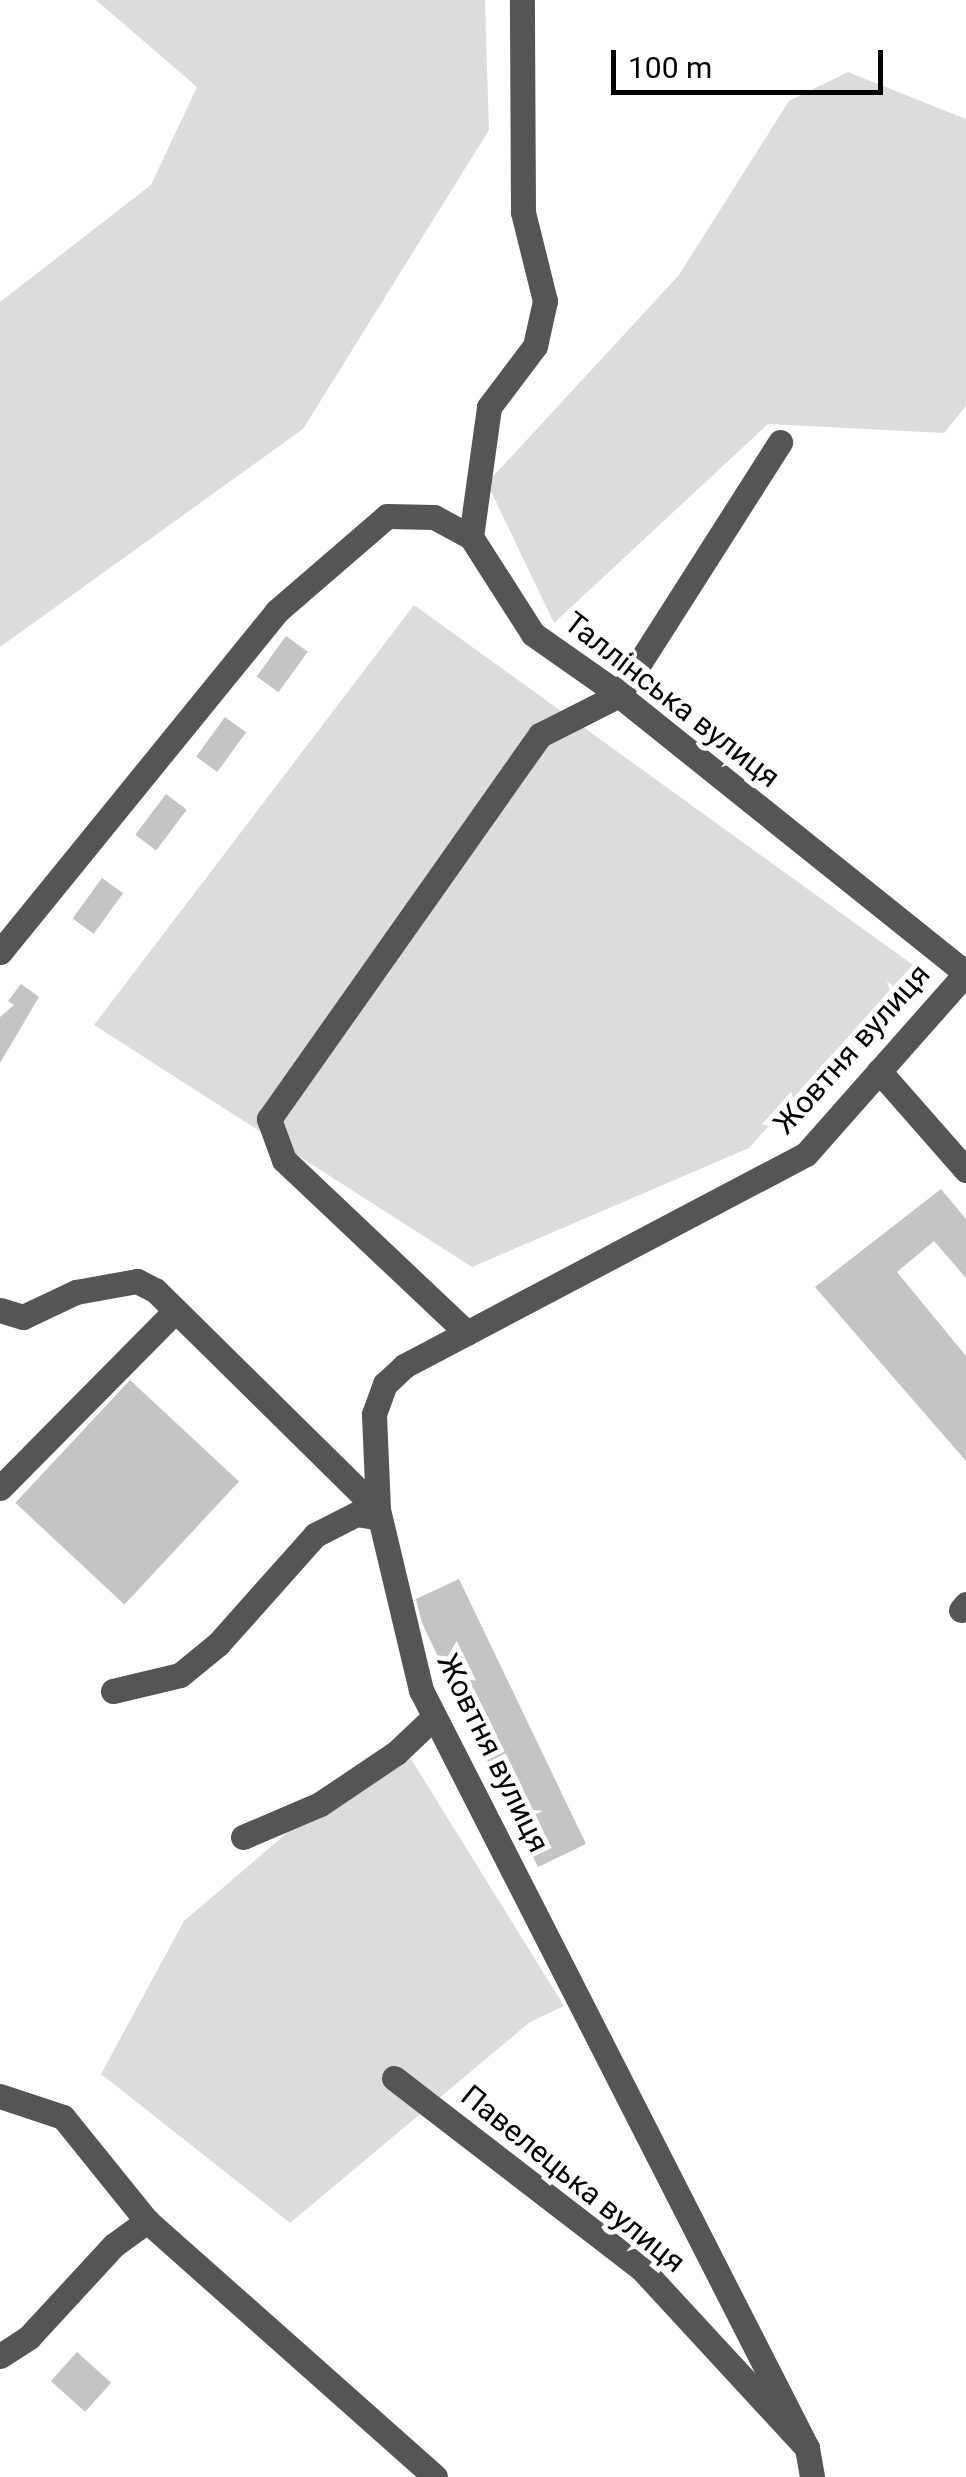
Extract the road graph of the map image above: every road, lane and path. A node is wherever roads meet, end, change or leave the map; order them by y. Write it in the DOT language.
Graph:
graph roads {
  1 [pos="522,0"];
  2 [pos="780,442"];
  3 [pos="471,537"];
  4 [pos="619,695"];
  5 [pos="0,952"];
  6 [pos="966,973"];
  7 [pos="879,1072"];
  8 [pos="966,1170"];
  9 [pos="0,1310"];
  10 [pos="175,1311"];
  11 [pos="467,1333"];
  12 [pos="0,1488"];
  13 [pos="379,1514"];
  14 [pos="113,1692"];
  15 [pos="434,1717"];
  16 [pos="243,1837"];
  17 [pos="394,2078"];
  18 [pos="0,2096"];
  19 [pos="147,2221"];
  20 [pos="0,2356"];
  21 [pos="807,2448"];
  22 [pos="435,2477"];
  23 [pos="812,2477"];
  1 -- 3 [label="street"];
  2 -- 4 [label="street"];
  3 -- 4 [label="street, Таллінська вулиця"];
  3 -- 5 [label="street"];
  4 -- 6 [label="street, Таллінська вулиця"];
  4 -- 11 [label="street"];
  6 -- 7 [label="street, Жовтня вулиця"];
  7 -- 8 [label="street"];
  7 -- 11 [label="street, Жовтня вулиця"];
  9 -- 10 [label="street"];
  10 -- 12 [label="street"];
  10 -- 13 [label="street"];
  11 -- 13 [label="street, Жовтня вулиця"];
  13 -- 14 [label="street"];
  13 -- 15 [label="street, Жовтня вулиця"];
  15 -- 16 [label="street"];
  15 -- 21 [label="street, Жовтня вулиця"];
  17 -- 21 [label="street, Павелецька вулиця"];
  18 -- 19 [label="street"];
  19 -- 20 [label="street"];
  19 -- 22 [label="street"];
  21 -- 23 [label="street"];
}
